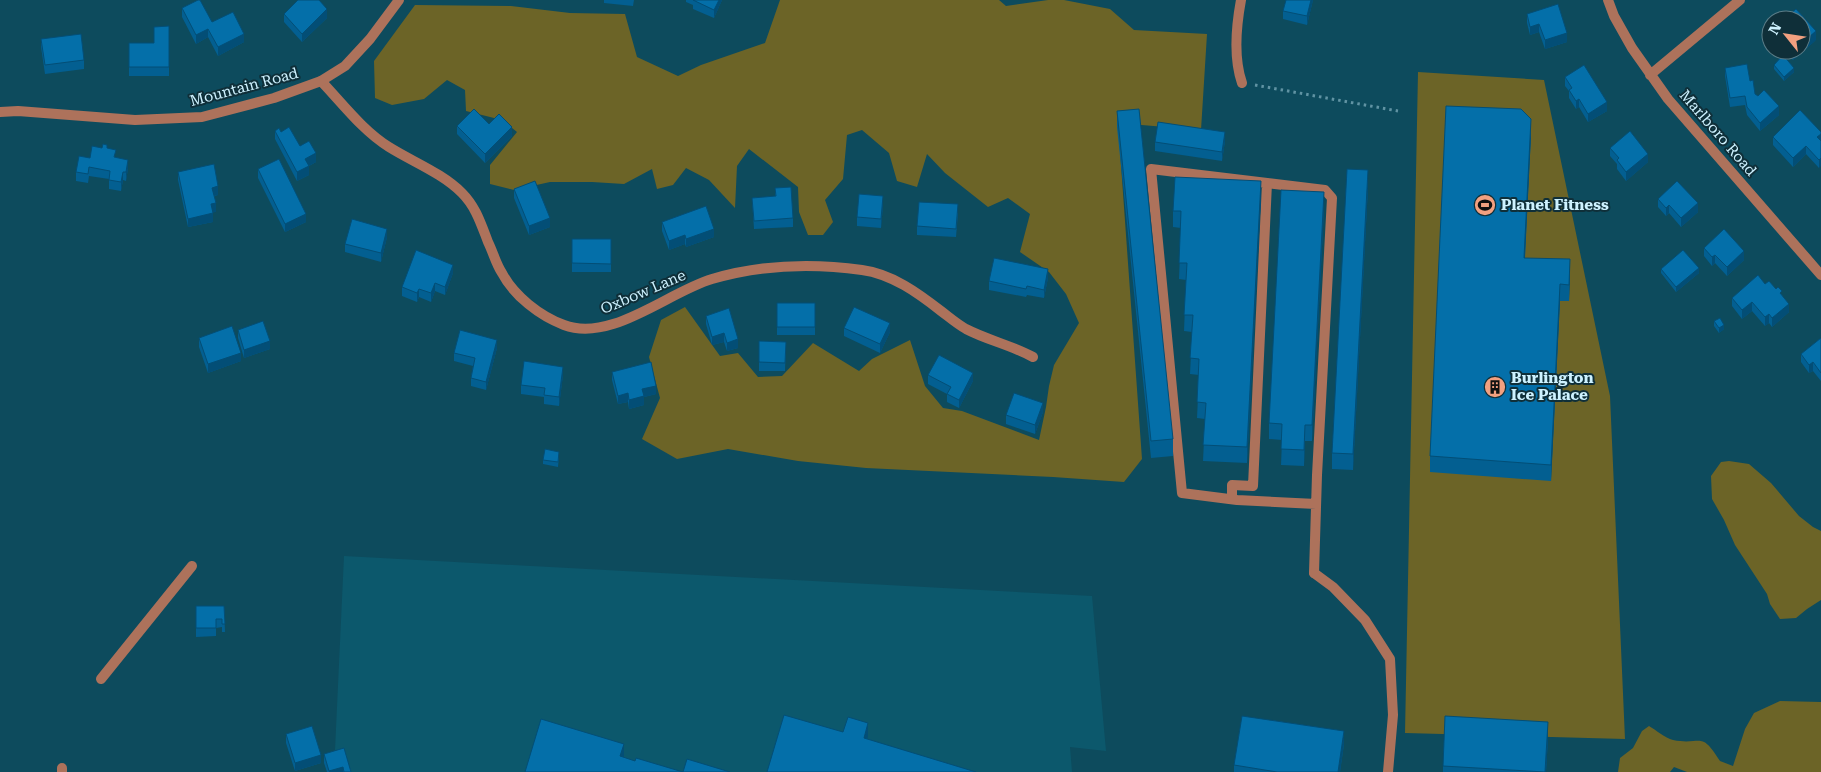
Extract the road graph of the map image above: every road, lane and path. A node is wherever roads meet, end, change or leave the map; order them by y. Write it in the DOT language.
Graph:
graph roads {
  1 [pos="399,0"];
  2 [pos="1242,0"];
  3 [pos="1608,0"];
  4 [pos="1740,0"];
  5 [pos="1650,75"];
  6 [pos="321,81"];
  7 [pos="1242,83"];
  8 [pos="1398,111"];
  9 [pos="0,112"];
  10 [pos="1267,183"];
  11 [pos="1821,275"];
  12 [pos="1033,356"];
  13 [pos="1232,499"];
  14 [pos="1316,504"];
  15 [pos="192,566"];
  16 [pos="101,679"];
  17 [pos="1388,772"];
  1 -- 6 [label="street, Mountain Road"];
  2 -- 7 [label="street"];
  3 -- 5 [label="street, Marlboro Road"];
  4 -- 5 [label="street"];
  5 -- 11 [label="street, Marlboro Road"];
  6 -- 9 [label="street, Mountain Road"];
  6 -- 12 [label="street, Oxbow Lane"];
  7 -- 8 [label="path"];
  10 -- 13 [label="street"];
  10 -- 13 [label="street"];
  10 -- 14 [label="street"];
  13 -- 14 [label="street"];
  14 -- 17 [label="street"];
  15 -- 16 [label="street"];
}
